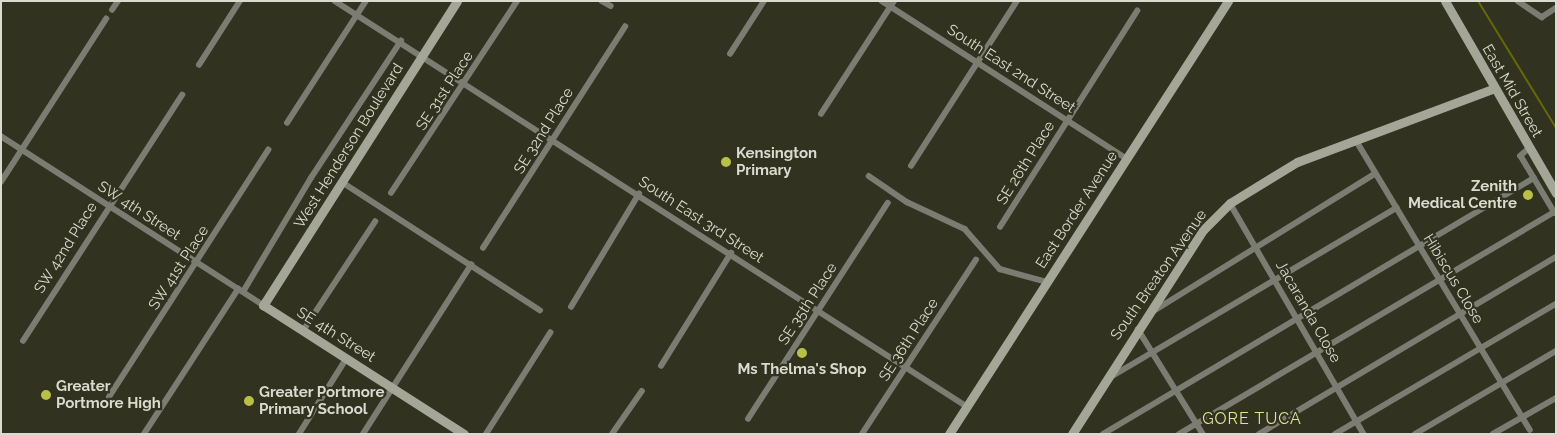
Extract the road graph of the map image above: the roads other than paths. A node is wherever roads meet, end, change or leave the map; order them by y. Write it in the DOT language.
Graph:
graph roads {
  1 [pos="118,1"];
  2 [pos="240,1"];
  3 [pos="336,1"];
  4 [pos="366,1"];
  5 [pos="457,1"];
  6 [pos="517,1"];
  7 [pos="602,1"];
  8 [pos="764,1"];
  9 [pos="882,1"];
  10 [pos="894,1"];
  11 [pos="1017,1"];
  12 [pos="1228,1"];
  13 [pos="1445,1"];
  14 [pos="1518,1"];
  15 [pos="611,6"];
  16 [pos="890,7"];
  17 [pos="1556,8"];
  18 [pos="112,10"];
  19 [pos="1137,11"];
  20 [pos="357,15"];
  21 [pos="106,20"];
  22 [pos="625,27"];
  23 [pos="400,41"];
  24 [pos="730,54"];
  25 [pos="423,55"];
  26 [pos="978,63"];
  27 [pos="199,65"];
  28 [pos="465,84"];
  29 [pos="1495,88"];
  30 [pos="182,95"];
  31 [pos="821,114"];
  32 [pos="1067,121"];
  33 [pos="287,123"];
  34 [pos="1,136"];
  35 [pos="1356,140"];
  36 [pos="554,141"];
  37 [pos="1529,149"];
  38 [pos="22,150"];
  39 [pos="268,150"];
  40 [pos="1126,158"];
  41 [pos="911,166"];
  42 [pos="1375,174"];
  43 [pos="869,176"];
  44 [pos="1534,178"];
  45 [pos="1,182"];
  46 [pos="342,182"];
  47 [pos="391,192"];
  48 [pos="1556,193"];
  49 [pos="639,194"];
  50 [pos="888,202"];
  51 [pos="1230,203"];
  52 [pos="108,206"];
  53 [pos="1396,208"];
  54 [pos="1555,213"];
  55 [pos="375,222"];
  56 [pos="1000,226"];
  57 [pos="1418,244"];
  58 [pos="1255,247"];
  59 [pos="483,248"];
  60 [pos="731,254"];
  61 [pos="1556,257"];
  62 [pos="976,260"];
  63 [pos="198,264"];
  64 [pos="471,265"];
  65 [pos="1275,281"];
  66 [pos="1438,281"];
  67 [pos="1047,282"];
  68 [pos="240,291"];
  69 [pos="1556,304"];
  70 [pos="263,305"];
  71 [pos="571,307"];
  72 [pos="540,310"];
  73 [pos="818,312"];
  74 [pos="1458,312"];
  75 [pos="1147,316"];
  76 [pos="1297,318"];
  77 [pos="1137,328"];
  78 [pos="303,331"];
  79 [pos="550,333"];
  80 [pos="23,341"];
  81 [pos="1480,348"];
  82 [pos="1556,350"];
  83 [pos="1316,353"];
  84 [pos="1154,354"];
  85 [pos="346,358"];
  86 [pos="661,366"];
  87 [pos="905,367"];
  88 [pos="1105,380"];
  89 [pos="1500,381"];
  90 [pos="1336,386"];
  91 [pos="394,387"];
  92 [pos="1176,390"];
  93 [pos="642,391"];
  94 [pos="109,397"];
  95 [pos="1556,398"];
  96 [pos="966,406"];
  97 [pos="1522,418"];
  98 [pos="748,419"];
  99 [pos="1357,421"];
  100 [pos="1196,423"];
  101 [pos="1530,430"];
  102 [pos="144,434"];
  103 [pos="298,434"];
  104 [pos="363,434"];
  105 [pos="464,434"];
  106 [pos="486,434"];
  107 [pos="612,434"];
  108 [pos="862,434"];
  109 [pos="949,434"];
  110 [pos="1072,434"];
  111 [pos="1103,434"];
  112 [pos="1179,434"];
  113 [pos="1203,434"];
  114 [pos="1259,434"];
  115 [pos="1335,434"];
  116 [pos="1364,434"];
  117 [pos="1415,434"];
  118 [pos="1493,434"];
  1 -- 18 [label="street"];
  2 -- 27 [label="street"];
  3 -- 20 [label="street, South East 3rd Street"];
  4 -- 20 [label="street"];
  5 -- 25 [label="street, West Henderson Boulevard"];
  6 -- 28 [label="street, SE 31st Place"];
  7 -- 15 [label="street"];
  8 -- 24 [label="street"];
  9 -- 16 [label="street, South East 2nd Street"];
  10 -- 16 [label="street"];
  11 -- 26 [label="street"];
  12 -- 40 [label="street, East Border Avenue"];
  13 -- 29 [label="street, East Mid Street"];
  14 -- 17 [label="street"];
  16 -- 26 [label="street, South East 2nd Street"];
  16 -- 31 [label="street"];
  19 -- 32 [label="street, SE 26th Place"];
  20 -- 23 [label="street, South East 3rd Street"];
  20 -- 33 [label="street"];
  21 -- 38 [label="street"];
  22 -- 36 [label="street, SE 32nd Place"];
  23 -- 25 [label="street, South East 3rd Street"];
  23 -- 68 [label="street"];
  25 -- 28 [label="street, South East 3rd Street"];
  25 -- 46 [label="street, West Henderson Boulevard"];
  26 -- 32 [label="street, South East 2nd Street"];
  26 -- 41 [label="street"];
  28 -- 36 [label="street, South East 3rd Street"];
  28 -- 47 [label="street, SE 31st Place"];
  29 -- 35 [label="street, South Breaton Avenue"];
  29 -- 37 [label="street, East Mid Street"];
  30 -- 52 [label="street, SW 42nd Place"];
  32 -- 40 [label="street, South East 2nd Street"];
  32 -- 56 [label="street, SE 26th Place"];
  34 -- 38 [label="street, SW 4th Street"];
  35 -- 42 [label="street, Hibiscus Close"];
  35 -- 51 [label="street, South Breaton Avenue"];
  36 -- 49 [label="street, South East 3rd Street"];
  36 -- 59 [label="street, SE 32nd Place"];
  37 -- 44 [label="street"];
  37 -- 48 [label="street, East Mid Street"];
  38 -- 45 [label="street"];
  38 -- 52 [label="street, SW 4th Street"];
  39 -- 63 [label="street, SW 41st Place"];
  40 -- 67 [label="street, East Border Avenue"];
  42 -- 53 [label="street, Hibiscus Close"];
  42 -- 58 [label="street"];
  43 -- 67 [label="street"];
  44 -- 54 [label="street"];
  44 -- 57 [label="street"];
  46 -- 64 [label="street"];
  46 -- 70 [label="street, West Henderson Boulevard"];
  49 -- 60 [label="street, South East 3rd Street"];
  49 -- 71 [label="street"];
  50 -- 73 [label="street, SE 35th Place"];
  51 -- 58 [label="street, Jacaranda Close"];
  51 -- 75 [label="street, South Breaton Avenue"];
  52 -- 63 [label="street, SW 4th Street"];
  52 -- 80 [label="street, SW 42nd Place"];
  53 -- 57 [label="street, Hibiscus Close"];
  53 -- 65 [label="street"];
  54 -- 66 [label="street"];
  55 -- 78 [label="street"];
  57 -- 66 [label="street, Hibiscus Close"];
  57 -- 76 [label="street"];
  58 -- 65 [label="street, Jacaranda Close"];
  58 -- 75 [label="street"];
  60 -- 73 [label="street, South East 3rd Street"];
  60 -- 86 [label="street"];
  61 -- 74 [label="street"];
  62 -- 87 [label="street, SE 36th Place"];
  63 -- 68 [label="street, SW 4th Street"];
  63 -- 94 [label="street, SW 41st Place"];
  64 -- 72 [label="street"];
  64 -- 91 [label="street"];
  65 -- 76 [label="street, Jacaranda Close"];
  65 -- 84 [label="street"];
  66 -- 74 [label="street, Hibiscus Close"];
  66 -- 83 [label="street"];
  67 -- 96 [label="street, East Border Avenue"];
  68 -- 70 [label="street, SW 4th Street"];
  68 -- 102 [label="street"];
  69 -- 81 [label="street"];
  70 -- 78 [label="street, SE 4th Street"];
  73 -- 87 [label="street, South East 3rd Street"];
  73 -- 98 [label="street, SE 35th Place"];
  74 -- 81 [label="street, Hibiscus Close"];
  74 -- 90 [label="street"];
  75 -- 77 [label="street, South Breaton Avenue"];
  76 -- 83 [label="street, Jacaranda Close"];
  76 -- 92 [label="street"];
  77 -- 84 [label="street"];
  77 -- 88 [label="street, South Breaton Avenue"];
  78 -- 85 [label="street, SE 4th Street"];
  79 -- 106 [label="street"];
  81 -- 89 [label="street, Hibiscus Close"];
  81 -- 99 [label="street"];
  82 -- 89 [label="street"];
  83 -- 90 [label="street, Jacaranda Close"];
  83 -- 100 [label="street"];
  84 -- 88 [label="street"];
  84 -- 92 [label="street"];
  85 -- 91 [label="street, SE 4th Street"];
  85 -- 103 [label="street"];
  87 -- 96 [label="street, South East 3rd Street"];
  87 -- 108 [label="street, SE 36th Place"];
  88 -- 110 [label="street, South Breaton Avenue"];
  89 -- 97 [label="street, Hibiscus Close"];
  89 -- 117 [label="street"];
  90 -- 99 [label="street, Jacaranda Close"];
  90 -- 114 [label="street"];
  91 -- 104 [label="street"];
  91 -- 105 [label="street, SE 4th Street"];
  92 -- 100 [label="street"];
  92 -- 111 [label="street"];
  93 -- 107 [label="street"];
  95 -- 97 [label="street"];
  96 -- 109 [label="street, East Border Avenue"];
  97 -- 101 [label="street, Hibiscus Close"];
  97 -- 118 [label="street"];
  99 -- 115 [label="street"];
  99 -- 116 [label="street, Jacaranda Close"];
  100 -- 112 [label="street"];
  100 -- 113 [label="street"];
}
